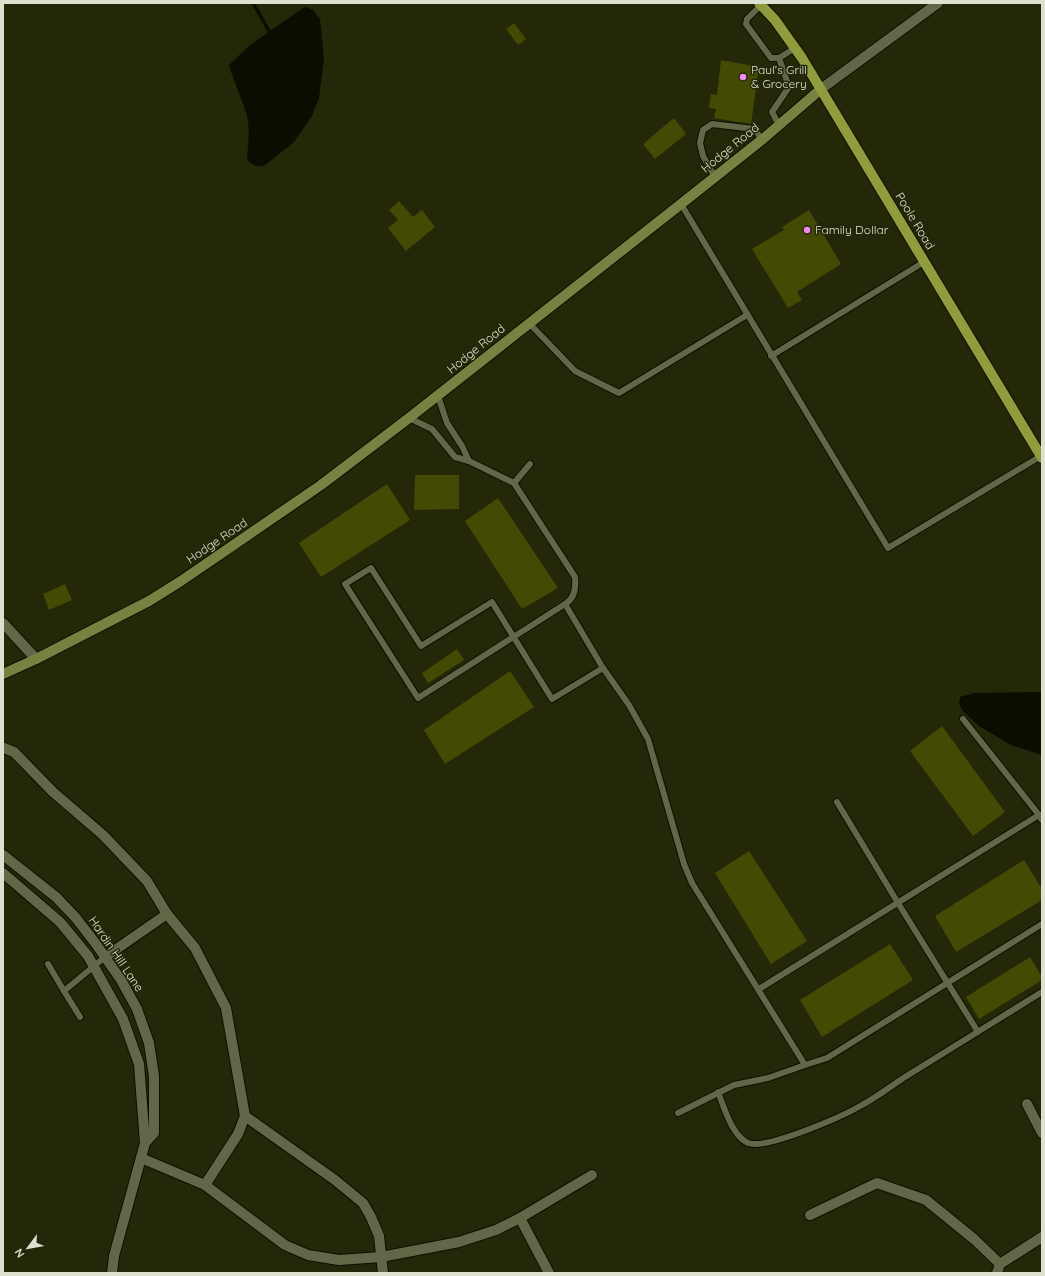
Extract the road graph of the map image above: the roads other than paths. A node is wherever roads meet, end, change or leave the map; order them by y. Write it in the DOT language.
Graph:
graph roads {
  1 [pos="938,3"];
  2 [pos="760,4"];
  3 [pos="795,48"];
  4 [pos="779,58"];
  5 [pos="821,89"];
  6 [pos="779,125"];
  7 [pos="762,139"];
  8 [pos="715,177"];
  9 [pos="681,204"];
  10 [pos="924,262"];
  11 [pos="747,315"];
  12 [pos="529,323"];
  13 [pos="772,356"];
  14 [pos="438,396"];
  15 [pos="409,418"];
  16 [pos="1041,457"];
  17 [pos="469,461"];
  18 [pos="530,464"];
  19 [pos="514,483"];
  20 [pos="565,604"];
  21 [pos="3,623"];
  22 [pos="514,638"];
  23 [pos="36,659"];
  24 [pos="603,668"];
  25 [pos="3,673"];
  26 [pos="963,719"];
  27 [pos="3,748"];
  28 [pos="837,802"];
  29 [pos="1041,818"];
  30 [pos="3,855"];
  31 [pos="3,873"];
  32 [pos="898,903"];
  33 [pos="167,914"];
  34 [pos="1042,924"];
  35 [pos="105,957"];
  36 [pos="48,964"];
  37 [pos="94,967"];
  38 [pos="948,983"];
  39 [pos="759,989"];
  40 [pos="64,991"];
  41 [pos="1042,992"];
  42 [pos="80,1017"];
  43 [pos="978,1032"];
  44 [pos="805,1065"];
  45 [pos="718,1092"];
  46 [pos="1027,1104"];
  47 [pos="678,1113"];
  48 [pos="245,1116"];
  49 [pos="1042,1133"];
  50 [pos="145,1143"];
  51 [pos="141,1158"];
  52 [pos="592,1176"];
  53 [pos="206,1185"];
  54 [pos="810,1215"];
  55 [pos="520,1218"];
  56 [pos="1042,1237"];
  57 [pos="381,1257"];
  58 [pos="998,1269"];
  59 [pos="112,1273"];
  60 [pos="383,1273"];
  61 [pos="549,1273"];
  1 -- 5 [label="street, Hodge Road"];
  2 -- 3 [label="main road, Poole Road"];
  2 -- 4 [label="lane"];
  3 -- 4 [label="lane"];
  3 -- 5 [label="main road, Poole Road"];
  4 -- 6 [label="lane"];
  5 -- 6 [label="main road, Hodge Road"];
  5 -- 10 [label="main road, Poole Road"];
  6 -- 7 [label="main road, Hodge Road"];
  7 -- 8 [label="main road, Hodge Road"];
  7 -- 8 [label="lane"];
  8 -- 9 [label="main road, Hodge Road"];
  9 -- 11 [label="lane"];
  9 -- 12 [label="main road, Hodge Road"];
  10 -- 13 [label="lane"];
  10 -- 16 [label="main road, Poole Road"];
  11 -- 12 [label="lane"];
  11 -- 13 [label="lane"];
  12 -- 14 [label="main road, Hodge Road"];
  13 -- 16 [label="lane"];
  14 -- 15 [label="main road, Hodge Road"];
  14 -- 17 [label="lane"];
  15 -- 17 [label="lane"];
  15 -- 23 [label="main road, Hodge Road"];
  17 -- 19 [label="lane"];
  18 -- 19 [label="lane"];
  19 -- 20 [label="lane"];
  20 -- 22 [label="lane"];
  20 -- 24 [label="lane"];
  21 -- 23 [label="street"];
  22 -- 22 [label="lane"];
  22 -- 24 [label="lane"];
  23 -- 25 [label="main road, Hodge Road"];
  24 -- 39 [label="lane"];
  26 -- 29 [label="lane"];
  27 -- 33 [label="street"];
  28 -- 32 [label="lane"];
  29 -- 32 [label="lane"];
  30 -- 35 [label="street, Hardin Hill Lane"];
  31 -- 37 [label="street, Hardin Hill Lane"];
  32 -- 38 [label="lane"];
  32 -- 39 [label="lane"];
  33 -- 35 [label="street"];
  33 -- 48 [label="street"];
  34 -- 38 [label="lane"];
  35 -- 37 [label="lane"];
  35 -- 50 [label="street, Hardin Hill Lane"];
  36 -- 40 [label="lane"];
  37 -- 40 [label="lane"];
  37 -- 50 [label="street, Hardin Hill Lane"];
  38 -- 43 [label="lane"];
  38 -- 44 [label="lane"];
  39 -- 44 [label="lane"];
  40 -- 42 [label="lane"];
  41 -- 43 [label="lane"];
  43 -- 45 [label="lane"];
  44 -- 45 [label="lane"];
  45 -- 47 [label="lane"];
  46 -- 49 [label="street"];
  48 -- 53 [label="street"];
  48 -- 57 [label="street"];
  50 -- 51 [label="street, Hardin Hill Lane"];
  51 -- 53 [label="street"];
  51 -- 59 [label="street, Hardin Hill Lane"];
  52 -- 55 [label="street"];
  53 -- 57 [label="street"];
  54 -- 58 [label="street"];
  55 -- 57 [label="street"];
  55 -- 61 [label="street"];
  56 -- 58 [label="street"];
  57 -- 60 [label="street"];
}
